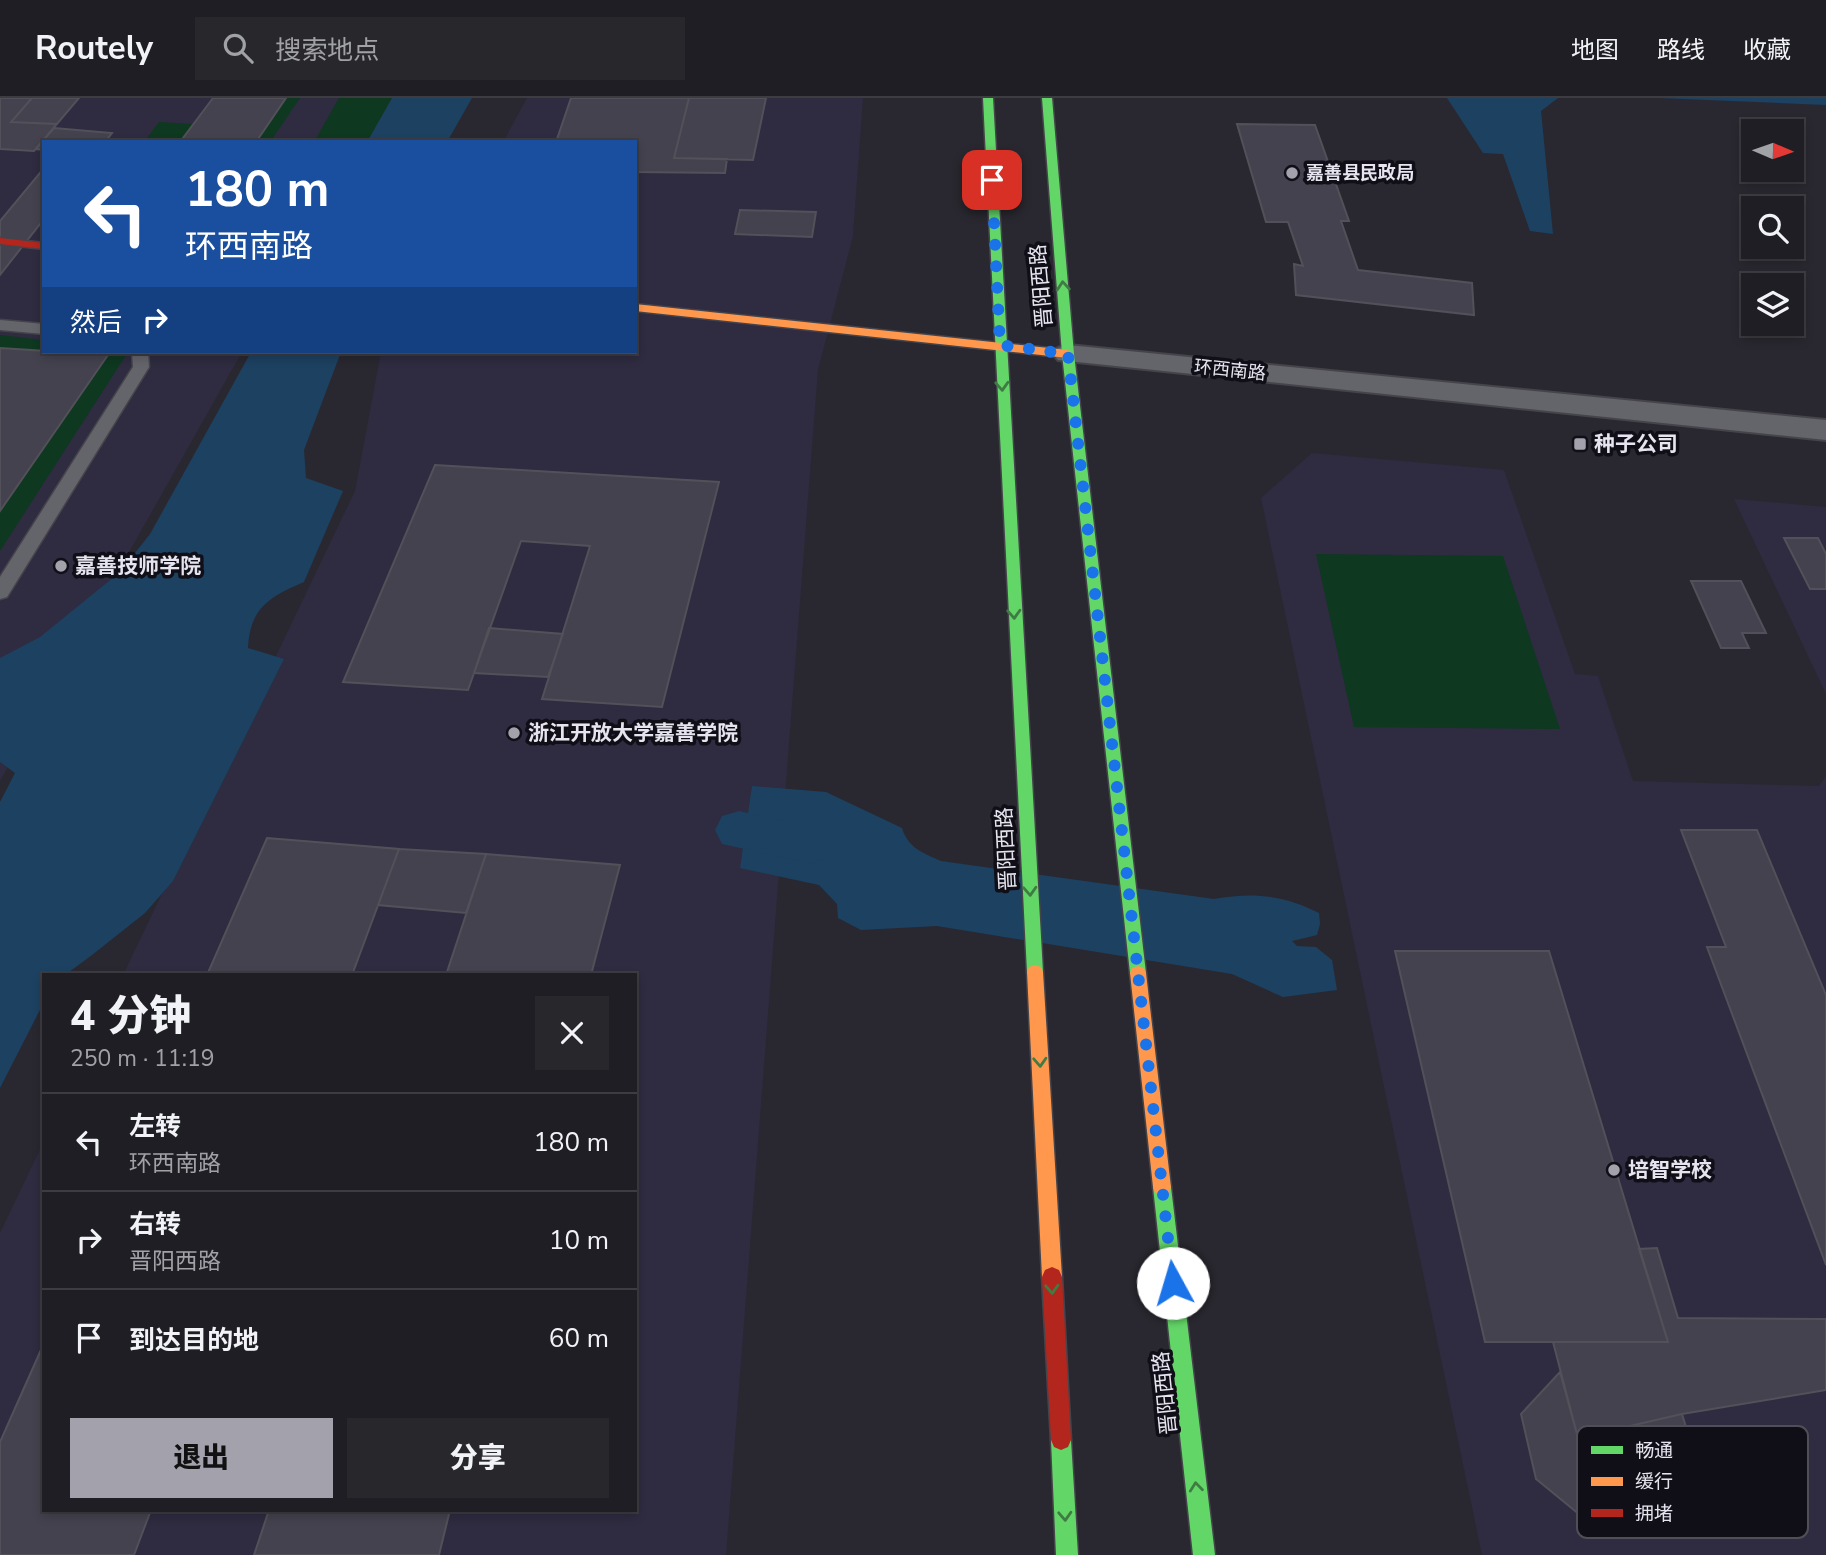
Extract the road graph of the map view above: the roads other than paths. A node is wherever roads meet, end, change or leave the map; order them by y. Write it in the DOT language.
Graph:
graph roads {
  1 [pos="988,98"];
  2 [pos="1047,98"];
  3 [pos="0,241"];
  4 [pos="42,246"];
  5 [pos="637,307"];
  6 [pos="0,325"];
  7 [pos="42,329"];
  8 [pos="1000,345"];
  9 [pos="140,354"];
  10 [pos="1068,354"];
  11 [pos="1826,430"];
  12 [pos="0,592"];
  13 [pos="1067,1555"];
  14 [pos="1204,1555"];
  1 -- 8 [label="main road, 晋阳西路"];
  10 -- 2 [label="main road, 晋阳西路, one-way"];
  3 -- 4 [label="main road"];
  5 -- 8 [label="main road, 环西南路"];
  6 -- 7 [label="lane"];
  8 -- 10 [label="main road, 环西南路"];
  8 -- 13 [label="main road, 晋阳西路, one-way"];
  9 -- 12 [label="lane"];
  10 -- 11 [label="street, 环西南路"];
  14 -- 10 [label="main road, 晋阳西路, one-way"];
}
